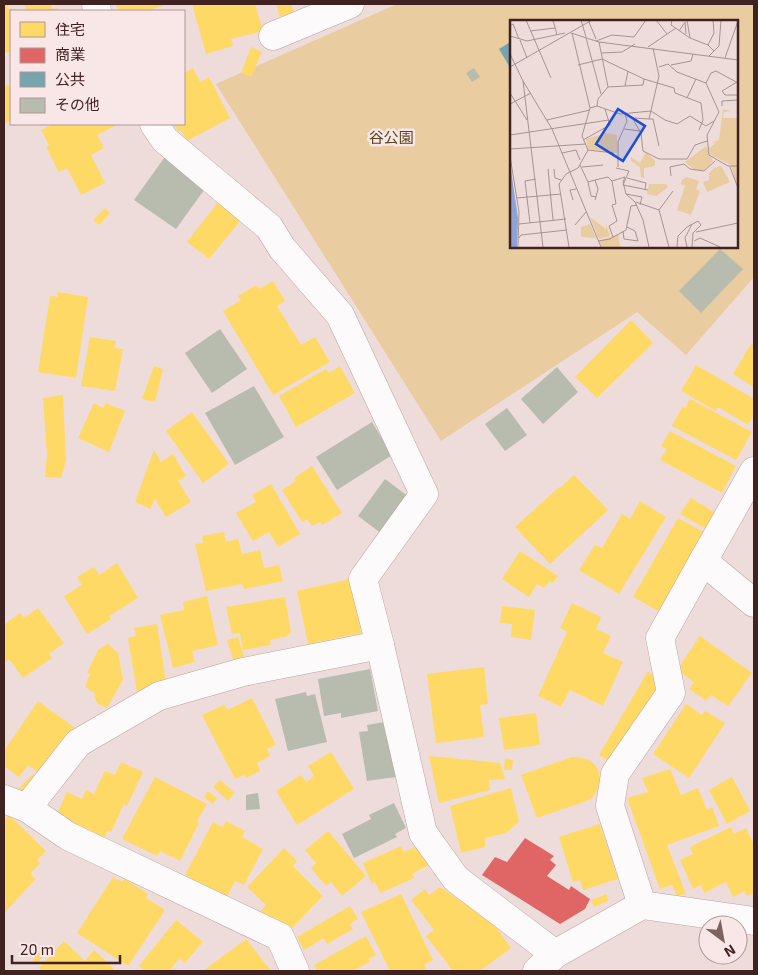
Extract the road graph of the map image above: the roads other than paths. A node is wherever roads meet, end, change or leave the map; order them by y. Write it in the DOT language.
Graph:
graph roads {
  1 [pos="350,4"];
  2 [pos="273,36"];
  3 [pos="155,125"];
  4 [pos="754,471"];
  5 [pos="703,561"];
  6 [pos="754,603"];
  7 [pos="380,645"];
  8 [pos="15,803"];
  9 [pos="642,905"];
  10 [pos="754,921"];
  11 [pos="546,962"];
  12 [pos="295,971"];
  1 -- 2 [label="street"];
  3 -- 7 [label="street"];
  4 -- 5 [label="street"];
  5 -- 6 [label="street"];
  5 -- 9 [label="street"];
  7 -- 8 [label="street"];
  7 -- 11 [label="street"];
  8 -- 12 [label="street"];
  9 -- 10 [label="street"];
  9 -- 11 [label="street"];
}
